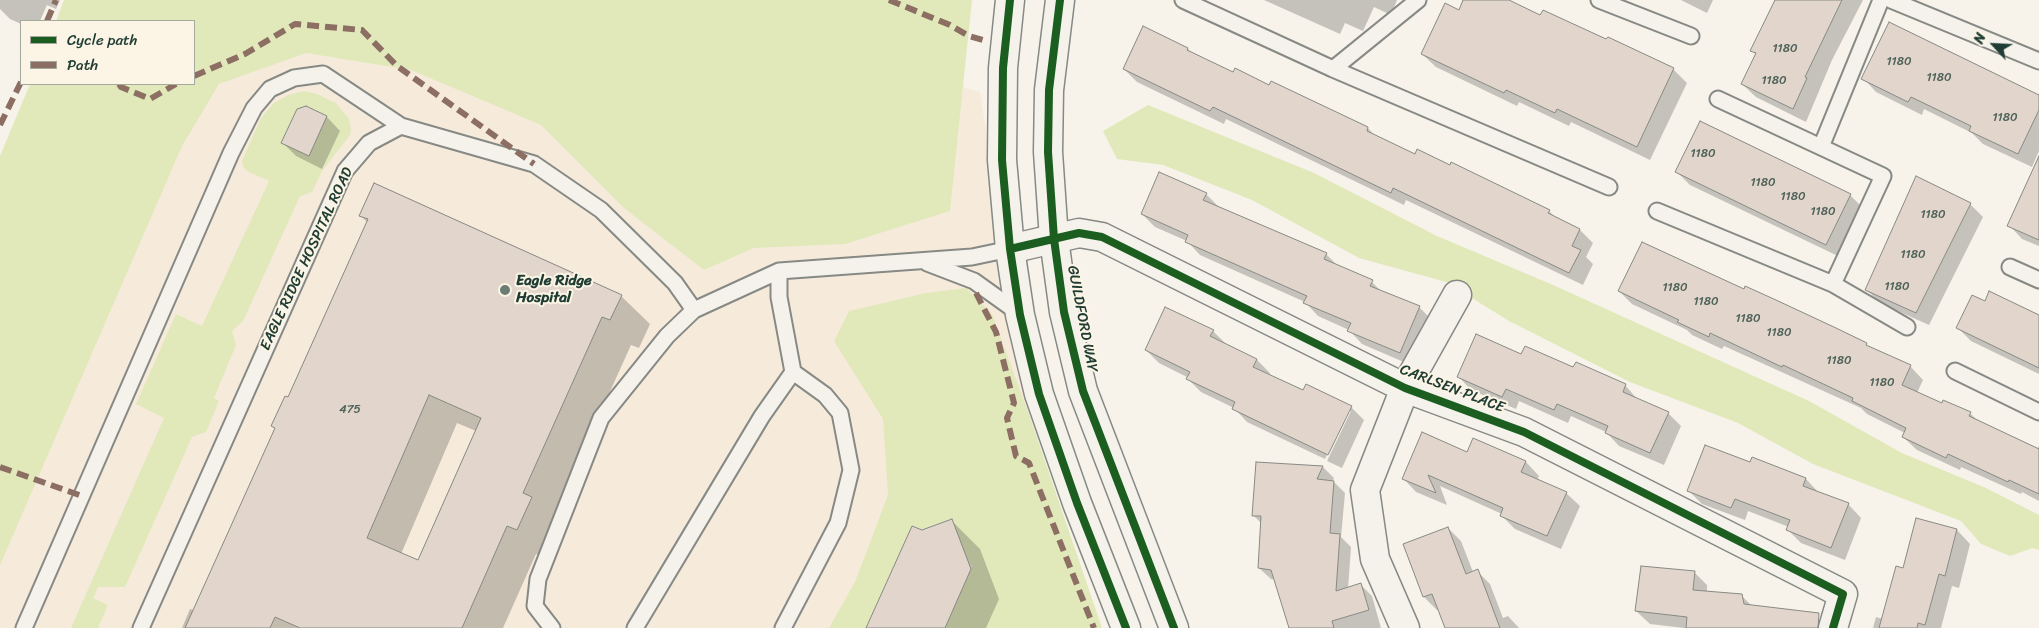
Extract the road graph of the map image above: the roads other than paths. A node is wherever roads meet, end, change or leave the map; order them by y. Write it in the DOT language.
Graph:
graph roads {
  1 [pos="1010,0"];
  2 [pos="1060,0"];
  3 [pos="1184,0"];
  4 [pos="1418,0"];
  5 [pos="1600,0"];
  6 [pos="1881,0"];
  7 [pos="1890,0"];
  8 [pos="1691,36"];
  9 [pos="2039,61"];
  10 [pos="1333,69"];
  11 [pos="1718,99"];
  12 [pos="401,126"];
  13 [pos="1821,147"];
  14 [pos="1609,187"];
  15 [pos="1657,211"];
  16 [pos="1054,239"];
  17 [pos="1010,249"];
  18 [pos="921,261"];
  19 [pos="2010,267"];
  20 [pos="779,271"];
  21 [pos="2039,280"];
  22 [pos="1834,284"];
  23 [pos="1457,295"];
  24 [pos="694,310"];
  25 [pos="1020,314"];
  26 [pos="1907,327"];
  27 [pos="1955,371"];
  28 [pos="793,372"];
  29 [pos="1405,388"];
  30 [pos="2039,412"];
  31 [pos="24,628"];
  32 [pos="140,628"];
  33 [pos="552,628"];
  34 [pos="635,628"];
  35 [pos="784,628"];
  36 [pos="1126,628"];
  37 [pos="1174,628"];
  38 [pos="1405,628"];
  39 [pos="1833,628"];
  1 -- 17 [label="street"];
  2 -- 16 [label="street, GUILDFORD WAY"];
  3 -- 10 [label="lane"];
  4 -- 10 [label="lane"];
  5 -- 8 [label="lane"];
  6 -- 13 [label="lane"];
  7 -- 9 [label="lane"];
  10 -- 14 [label="lane"];
  11 -- 13 [label="lane"];
  12 -- 24 [label="lane"];
  12 -- 31 [label="lane"];
  12 -- 32 [label="lane, EAGLE RIDGE HOSPITAL ROAD"];
  13 -- 22 [label="lane"];
  15 -- 22 [label="lane"];
  16 -- 17 [label="street, CARLSEN PLACE"];
  16 -- 29 [label="street, CARLSEN PLACE"];
  16 -- 37 [label="street, GUILDFORD WAY"];
  17 -- 18 [label="lane"];
  17 -- 25 [label="street"];
  18 -- 20 [label="lane"];
  18 -- 25 [label="lane"];
  19 -- 21 [label="lane"];
  20 -- 24 [label="lane"];
  20 -- 28 [label="lane"];
  22 -- 26 [label="lane"];
  23 -- 29 [label="street"];
  24 -- 33 [label="lane"];
  25 -- 36 [label="street"];
  27 -- 30 [label="lane"];
  28 -- 34 [label="lane"];
  28 -- 35 [label="lane"];
  29 -- 38 [label="street"];
  29 -- 39 [label="street, CARLSEN PLACE"];
}
